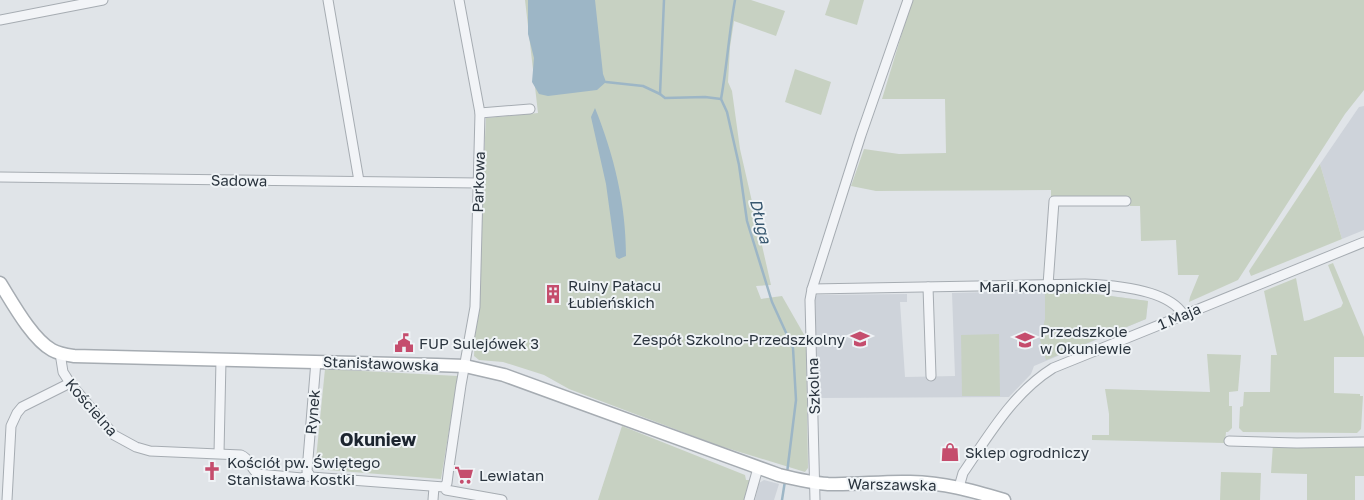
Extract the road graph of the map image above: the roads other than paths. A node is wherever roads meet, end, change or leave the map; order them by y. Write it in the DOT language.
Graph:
graph roads {
  1 [pos="102,0"];
  2 [pos="328,0"];
  3 [pos="459,0"];
  4 [pos="908,0"];
  5 [pos="0,20"];
  6 [pos="530,109"];
  7 [pos="480,113"];
  8 [pos="0,177"];
  9 [pos="360,181"];
  10 [pos="478,183"];
  11 [pos="1126,201"];
  12 [pos="1364,242"];
  13 [pos="0,282"];
  14 [pos="1048,285"];
  15 [pos="928,287"];
  16 [pos="812,289"];
  17 [pos="1184,314"];
  18 [pos="60,354"];
  19 [pos="221,360"];
  20 [pos="316,361"];
  21 [pos="464,366"];
  22 [pos="931,376"];
  23 [pos="70,383"];
  24 [pos="1229,441"];
  25 [pos="1364,442"];
  26 [pos="220,453"];
  27 [pos="758,468"];
  28 [pos="309,475"];
  29 [pos="779,475"];
  30 [pos="816,482"];
  31 [pos="434,487"];
  32 [pos="444,487"];
  33 [pos="959,487"];
  34 [pos="7,500"];
  35 [pos="433,500"];
  36 [pos="502,500"];
  37 [pos="750,500"];
  38 [pos="815,500"];
  39 [pos="1004,500"];
  1 -- 5 [label="street"];
  2 -- 9 [label="street"];
  3 -- 7 [label="street, Parkowa"];
  4 -- 16 [label="street, Szkolna"];
  6 -- 7 [label="street"];
  7 -- 10 [label="street, Parkowa"];
  8 -- 9 [label="street, Sadowa"];
  9 -- 10 [label="street, Sadowa"];
  10 -- 21 [label="street, Parkowa"];
  11 -- 14 [label="street"];
  12 -- 17 [label="street, 1 Maja"];
  13 -- 18 [label="main road"];
  14 -- 15 [label="street, Marii Konopnickiej"];
  14 -- 17 [label="street, Marii Konopnickiej"];
  15 -- 16 [label="street, Marii Konopnickiej"];
  15 -- 22 [label="street"];
  16 -- 30 [label="street, Szkolna"];
  17 -- 33 [label="street, 1 Maja"];
  18 -- 19 [label="main road, Stanisławowska"];
  18 -- 23 [label="street, Kościelna"];
  19 -- 20 [label="main road, Stanisławowska"];
  19 -- 26 [label="street"];
  20 -- 21 [label="main road, Stanisławowska"];
  20 -- 28 [label="street, Rynek"];
  21 -- 27 [label="main road, Stanisławowska"];
  21 -- 32 [label="street"];
  23 -- 26 [label="street, Kościelna"];
  23 -- 34 [label="street"];
  24 -- 25 [label="street"];
  26 -- 28 [label="street, Kościelna"];
  27 -- 29 [label="main road, Stanisławowska"];
  27 -- 37 [label="street"];
  28 -- 31 [label="street"];
  29 -- 30 [label="main road, Warszawska"];
  30 -- 33 [label="main road, Warszawska"];
  30 -- 38 [label="street, Szkolna"];
  31 -- 32 [label="street"];
  31 -- 35 [label="street"];
  32 -- 36 [label="street"];
  33 -- 39 [label="main road, Warszawska"];
}
